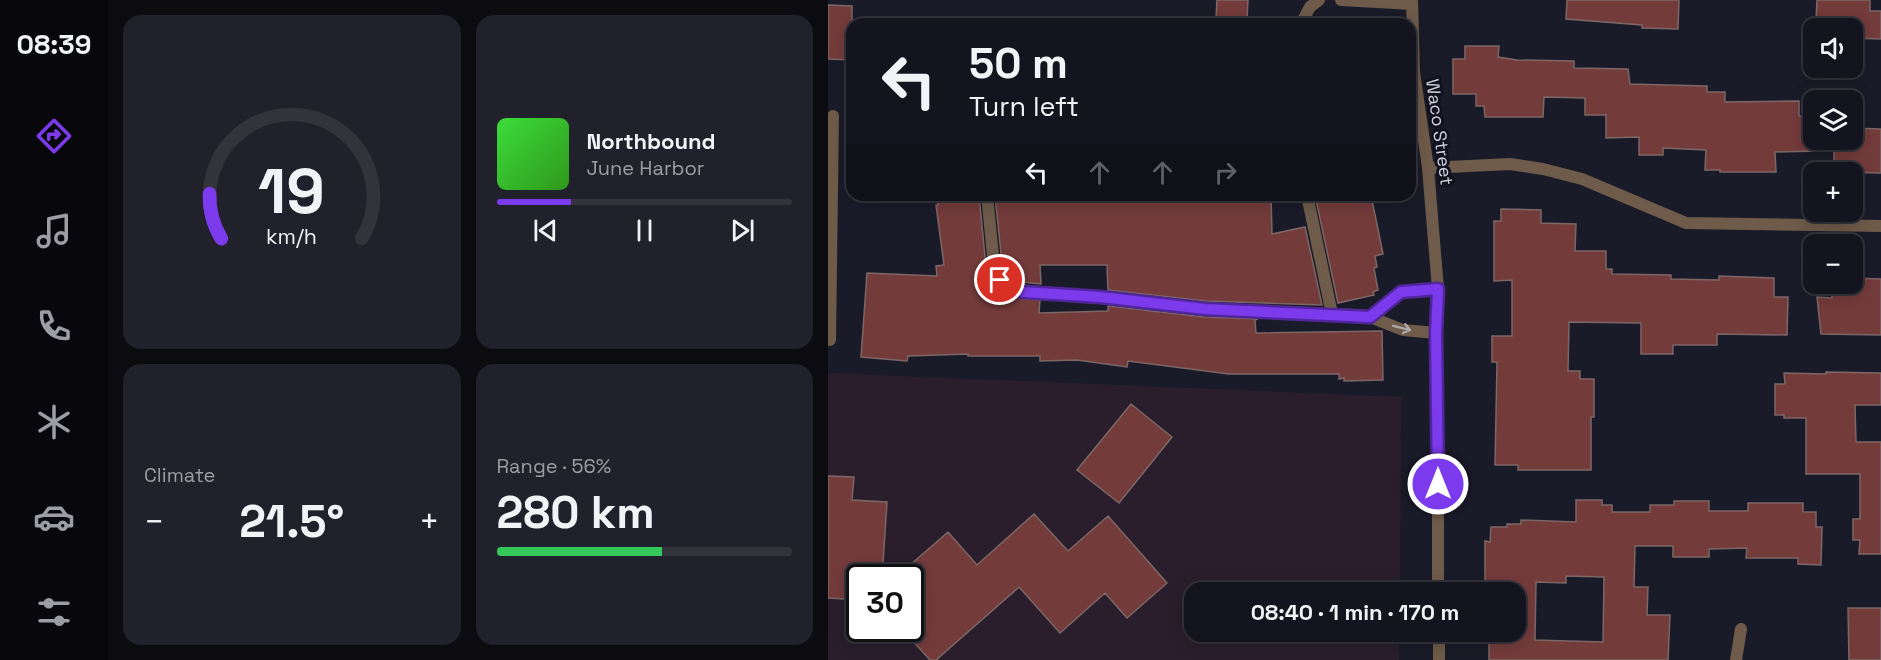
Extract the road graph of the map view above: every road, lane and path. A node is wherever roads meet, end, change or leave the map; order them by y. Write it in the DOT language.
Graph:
graph roads {
  1 [pos="1319,0"];
  2 [pos="1341,0"];
  3 [pos="1412,2"];
  4 [pos="1304,18"];
  5 [pos="1412,18"];
  6 [pos="1416,86"];
  7 [pos="833,116"];
  8 [pos="1428,168"];
  9 [pos="988,201"];
  10 [pos="1308,201"];
  11 [pos="1881,226"];
  12 [pos="829,246"];
  13 [pos="1438,289"];
  14 [pos="1332,314"];
  15 [pos="1370,317"];
  16 [pos="1436,333"];
  17 [pos="830,340"];
  18 [pos="1438,582"];
  19 [pos="1742,629"];
  20 [pos="1439,642"];
  21 [pos="1439,660"];
  22 [pos="1736,660"];
  1 -- 4 [label="street"];
  2 -- 3 [label="street"];
  3 -- 5 [label="street, Waco Street"];
  6 -- 8 [label="street, Waco Street"];
  7 -- 12 [label="street"];
  8 -- 11 [label="street"];
  8 -- 13 [label="street, Waco Street"];
  9 -- 14 [label="street"];
  10 -- 14 [label="street"];
  12 -- 17 [label="street"];
  13 -- 15 [label="street"];
  13 -- 16 [label="street, Waco Street"];
  14 -- 15 [label="street"];
  15 -- 16 [label="street, one-way"];
  16 -- 18 [label="street, Waco Street"];
  19 -- 22 [label="street"];
  20 -- 21 [label="street"];
}
